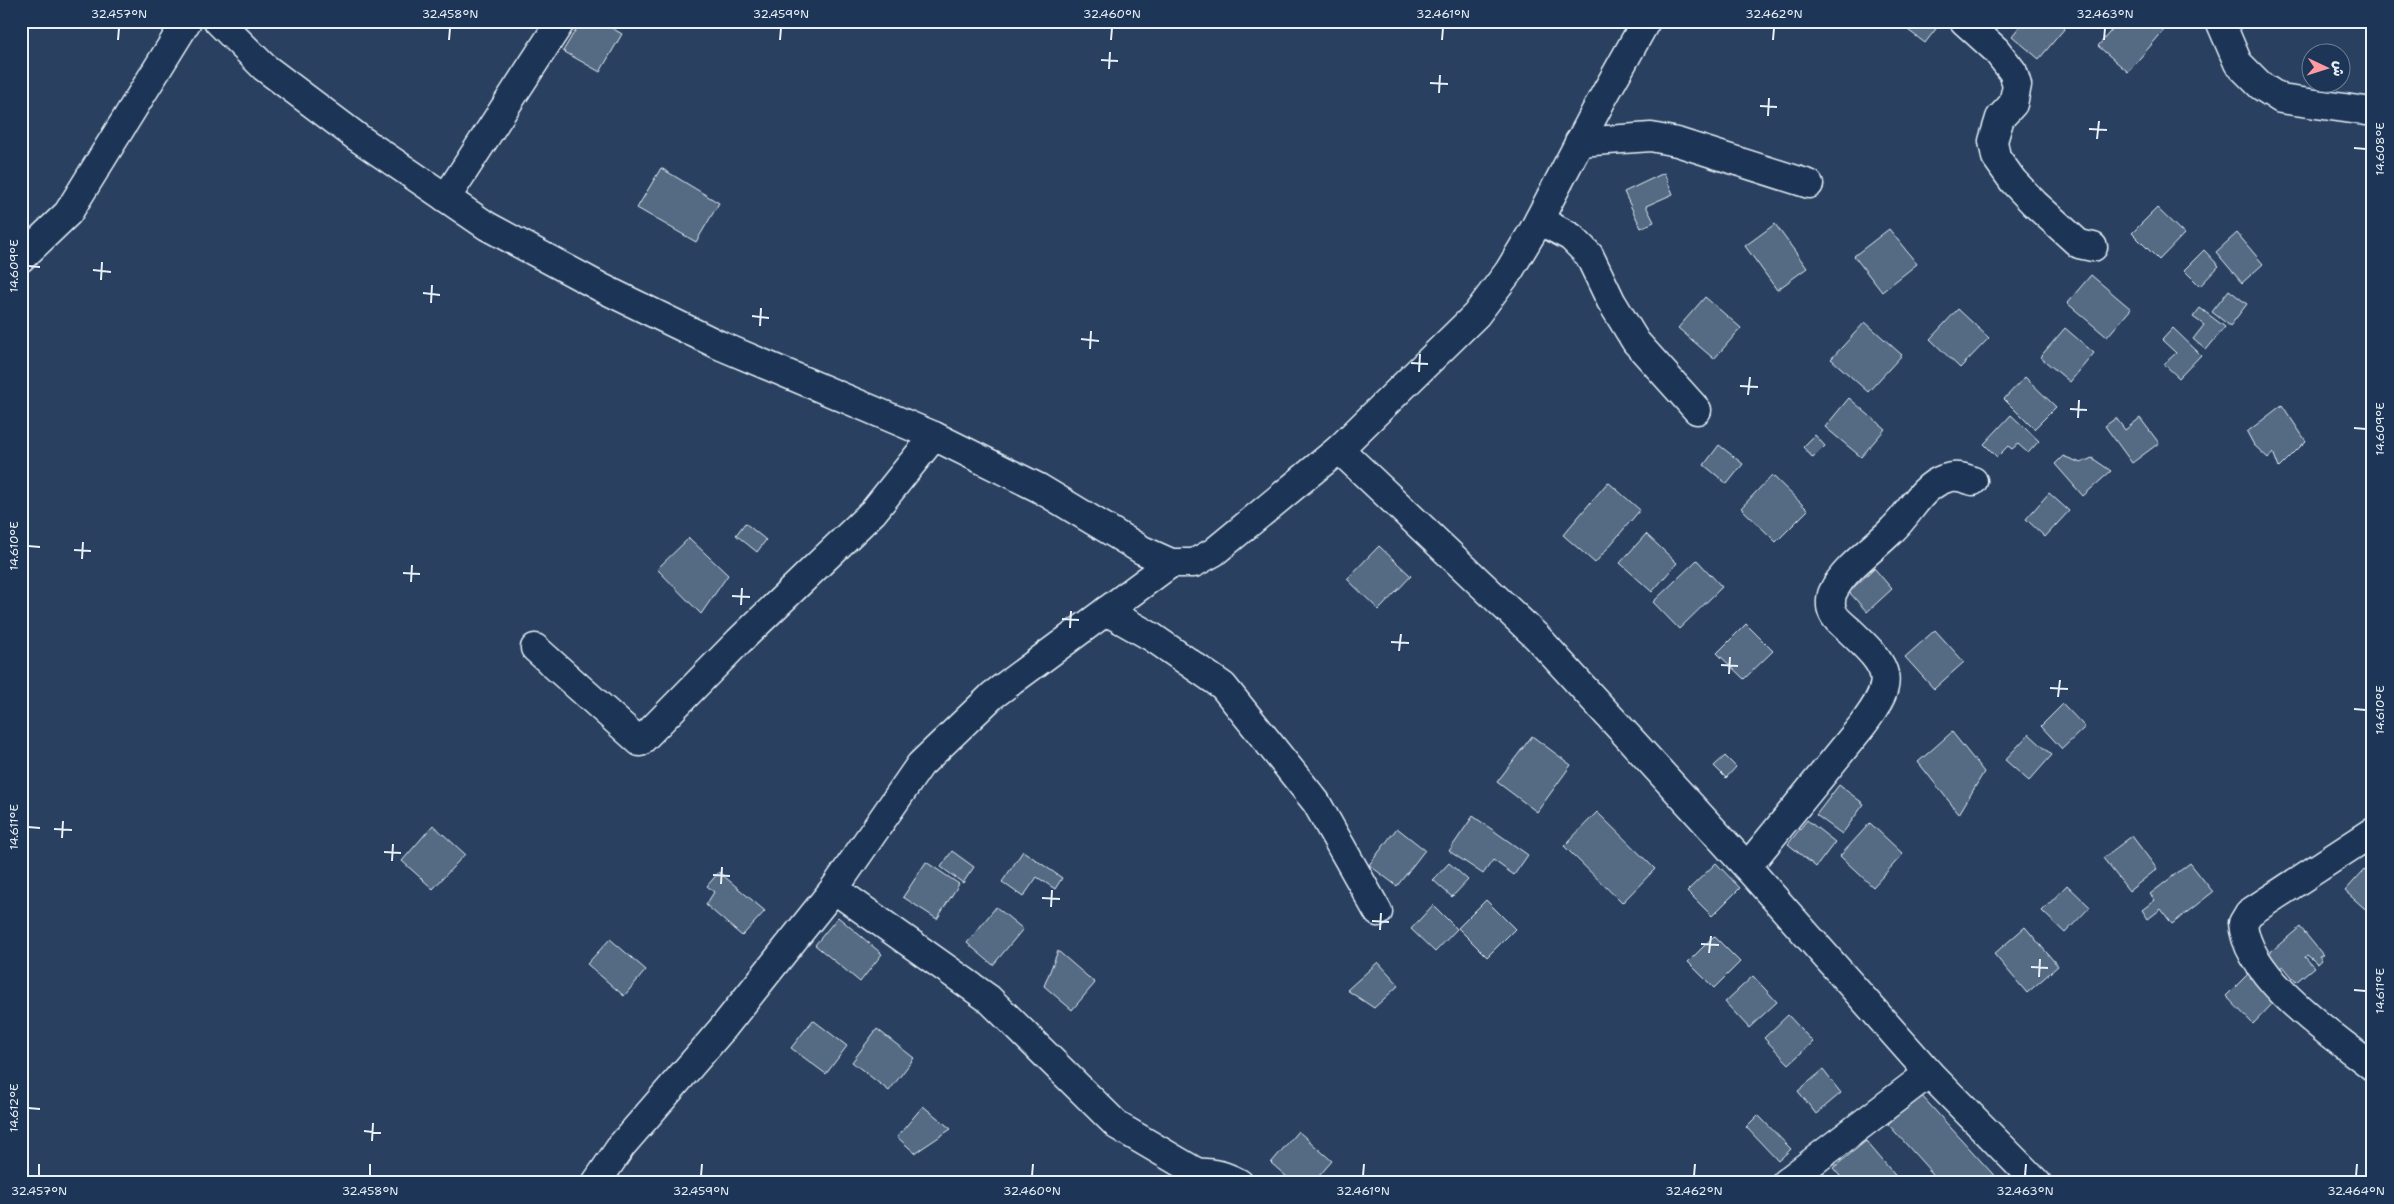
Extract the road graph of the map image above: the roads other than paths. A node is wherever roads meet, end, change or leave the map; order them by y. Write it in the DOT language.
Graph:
graph roads {
  1 [pos="187,21"];
  2 [pos="218,21"];
  3 [pos="561,21"];
  4 [pos="1646,21"];
  5 [pos="1964,21"];
  6 [pos="2220,21"];
  7 [pos="2373,112"];
  8 [pos="1580,142"];
  9 [pos="1809,184"];
  10 [pos="446,198"];
  11 [pos="1539,220"];
  12 [pos="2093,247"];
  13 [pos="21,258"];
  14 [pos="1697,410"];
  15 [pos="934,436"];
  16 [pos="1339,449"];
  17 [pos="1973,481"];
  18 [pos="1171,563"];
  19 [pos="1106,611"];
  20 [pos="535,648"];
  21 [pos="2373,832"];
  22 [pos="1747,867"];
  23 [pos="834,889"];
  24 [pos="1378,912"];
  25 [pos="2373,1067"];
  26 [pos="1929,1073"];
  27 [pos="1195,1178"];
  28 [pos="596,1183"];
  29 [pos="1239,1183"];
  30 [pos="1785,1183"];
  31 [pos="2037,1183"];
  1 -- 13 [label="street"];
  2 -- 10 [label="street"];
  3 -- 10 [label="street"];
  4 -- 8 [label="street"];
  5 -- 12 [label="street"];
  6 -- 7 [label="street"];
  8 -- 9 [label="street"];
  8 -- 11 [label="street"];
  10 -- 15 [label="street"];
  11 -- 14 [label="street"];
  11 -- 16 [label="street"];
  15 -- 18 [label="street"];
  15 -- 20 [label="street"];
  16 -- 18 [label="street"];
  16 -- 22 [label="street"];
  17 -- 22 [label="street"];
  18 -- 19 [label="street"];
  19 -- 23 [label="street"];
  19 -- 24 [label="street"];
  21 -- 25 [label="street"];
  22 -- 26 [label="street"];
  23 -- 27 [label="street"];
  23 -- 28 [label="street"];
  26 -- 30 [label="street"];
  26 -- 31 [label="street"];
  27 -- 29 [label="street"];
}
